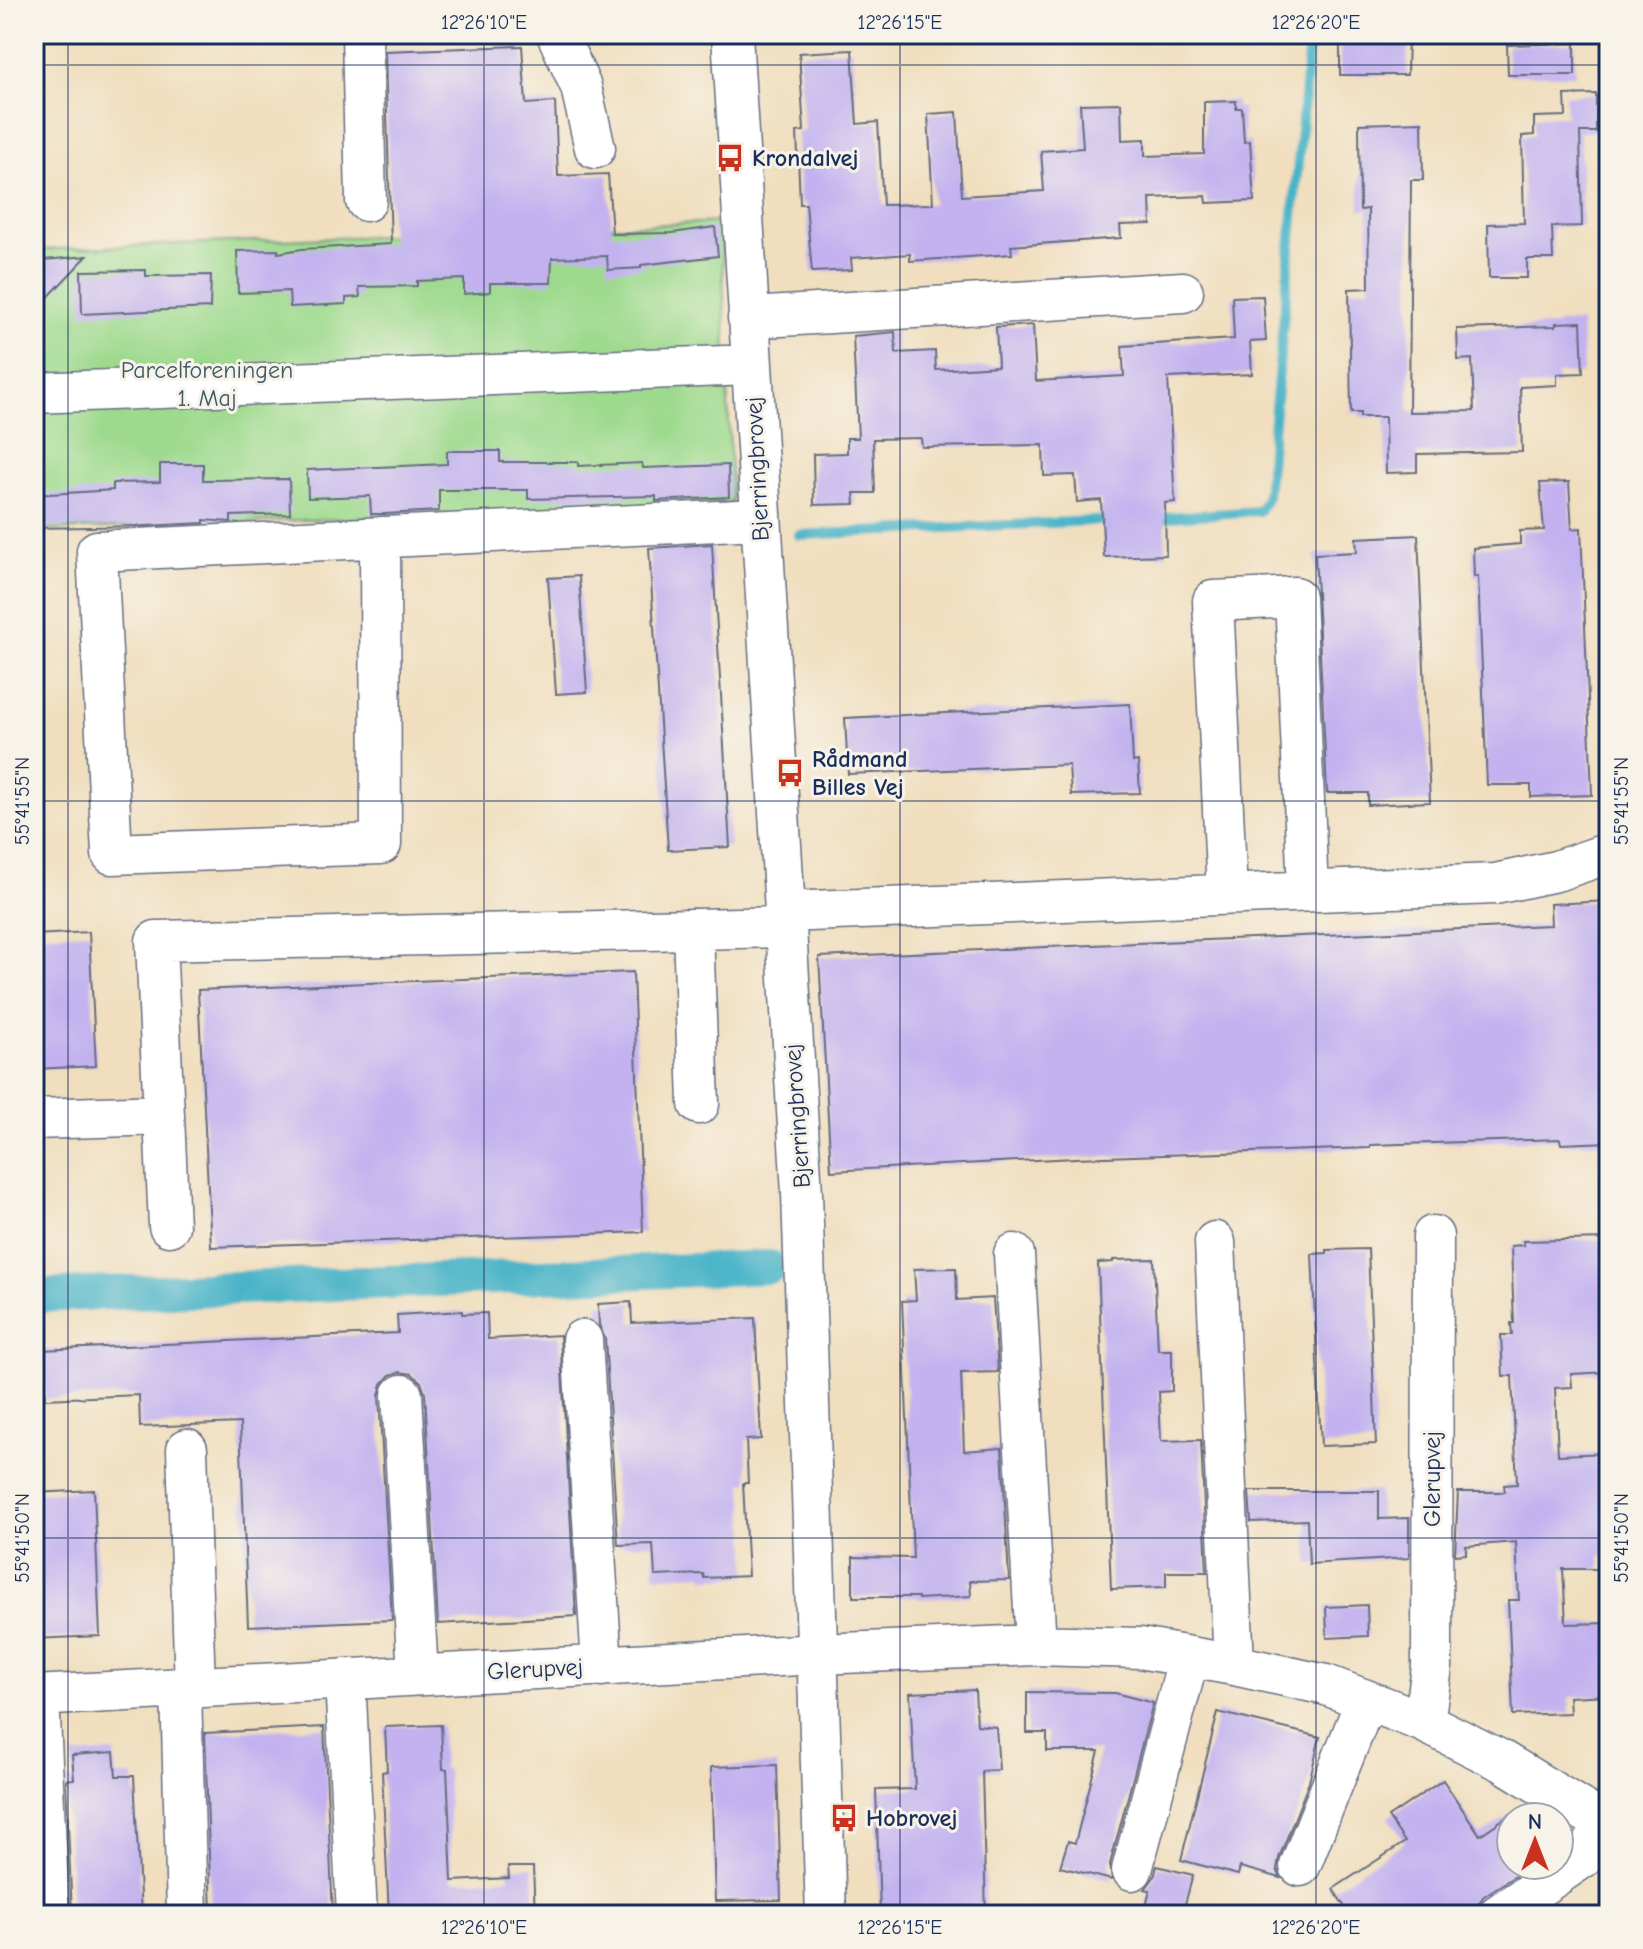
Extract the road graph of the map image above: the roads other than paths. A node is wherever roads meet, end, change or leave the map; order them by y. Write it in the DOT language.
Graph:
graph roads {
  1 [pos="362,34"];
  2 [pos="557,34"];
  3 [pos="732,34"];
  4 [pos="595,148"];
  5 [pos="366,201"];
  6 [pos="1183,292"];
  7 [pos="748,318"];
  8 [pos="751,365"];
  9 [pos="34,393"];
  10 [pos="760,519"];
  11 [pos="380,537"];
  12 [pos="1609,853"];
  13 [pos="1308,891"];
  14 [pos="1227,894"];
  15 [pos="785,920"];
  16 [pos="693,929"];
  17 [pos="699,1104"];
  18 [pos="164,1115"];
  19 [pos="34,1119"];
  20 [pos="169,1226"];
  21 [pos="1433,1236"];
  22 [pos="1215,1242"];
  23 [pos="1014,1254"];
  24 [pos="582,1340"];
  25 [pos="402,1395"];
  26 [pos="187,1449"];
  27 [pos="1036,1645"];
  28 [pos="818,1654"];
  29 [pos="1189,1657"];
  30 [pos="1234,1665"];
  31 [pos="602,1666"];
  32 [pos="418,1675"];
  33 [pos="345,1679"];
  34 [pos="188,1687"];
  35 [pos="36,1696"];
  36 [pos="1366,1700"];
  37 [pos="1424,1722"];
  38 [pos="1608,1824"];
  39 [pos="1300,1866"];
  40 [pos="1132,1870"];
  41 [pos="49,1915"];
  42 [pos="187,1915"];
  43 [pos="357,1915"];
  44 [pos="826,1915"];
  45 [pos="1498,1915"];
  1 -- 5 [label="street"];
  2 -- 4 [label="street"];
  3 -- 7 [label="street, Bjerringbrovej"];
  6 -- 7 [label="street"];
  7 -- 8 [label="street, Bjerringbrovej"];
  8 -- 9 [label="street"];
  8 -- 10 [label="street, Bjerringbrovej"];
  10 -- 11 [label="street"];
  10 -- 15 [label="street, Bjerringbrovej"];
  11 -- 11 [label="street"];
  12 -- 13 [label="street"];
  13 -- 14 [label="street"];
  13 -- 14 [label="street"];
  14 -- 15 [label="street"];
  15 -- 16 [label="street"];
  15 -- 28 [label="street, Bjerringbrovej"];
  16 -- 17 [label="street"];
  16 -- 18 [label="street"];
  18 -- 19 [label="street"];
  18 -- 20 [label="street"];
  21 -- 37 [label="street, Glerupvej"];
  22 -- 30 [label="street"];
  23 -- 27 [label="street"];
  24 -- 31 [label="street"];
  25 -- 32 [label="street"];
  26 -- 34 [label="street"];
  27 -- 28 [label="street, Glerupvej"];
  27 -- 29 [label="street, Glerupvej"];
  28 -- 31 [label="street, Glerupvej"];
  28 -- 44 [label="street, Bjerringbrovej"];
  29 -- 30 [label="street, Glerupvej"];
  29 -- 40 [label="street"];
  30 -- 36 [label="street, Glerupvej"];
  31 -- 32 [label="street, Glerupvej"];
  32 -- 33 [label="street, Glerupvej"];
  33 -- 34 [label="street, Glerupvej"];
  33 -- 43 [label="street"];
  34 -- 35 [label="street, Glerupvej"];
  34 -- 42 [label="street"];
  35 -- 41 [label="street"];
  36 -- 37 [label="street, Glerupvej"];
  36 -- 39 [label="street"];
  37 -- 38 [label="street, Glerupvej"];
  38 -- 45 [label="street"];
}
